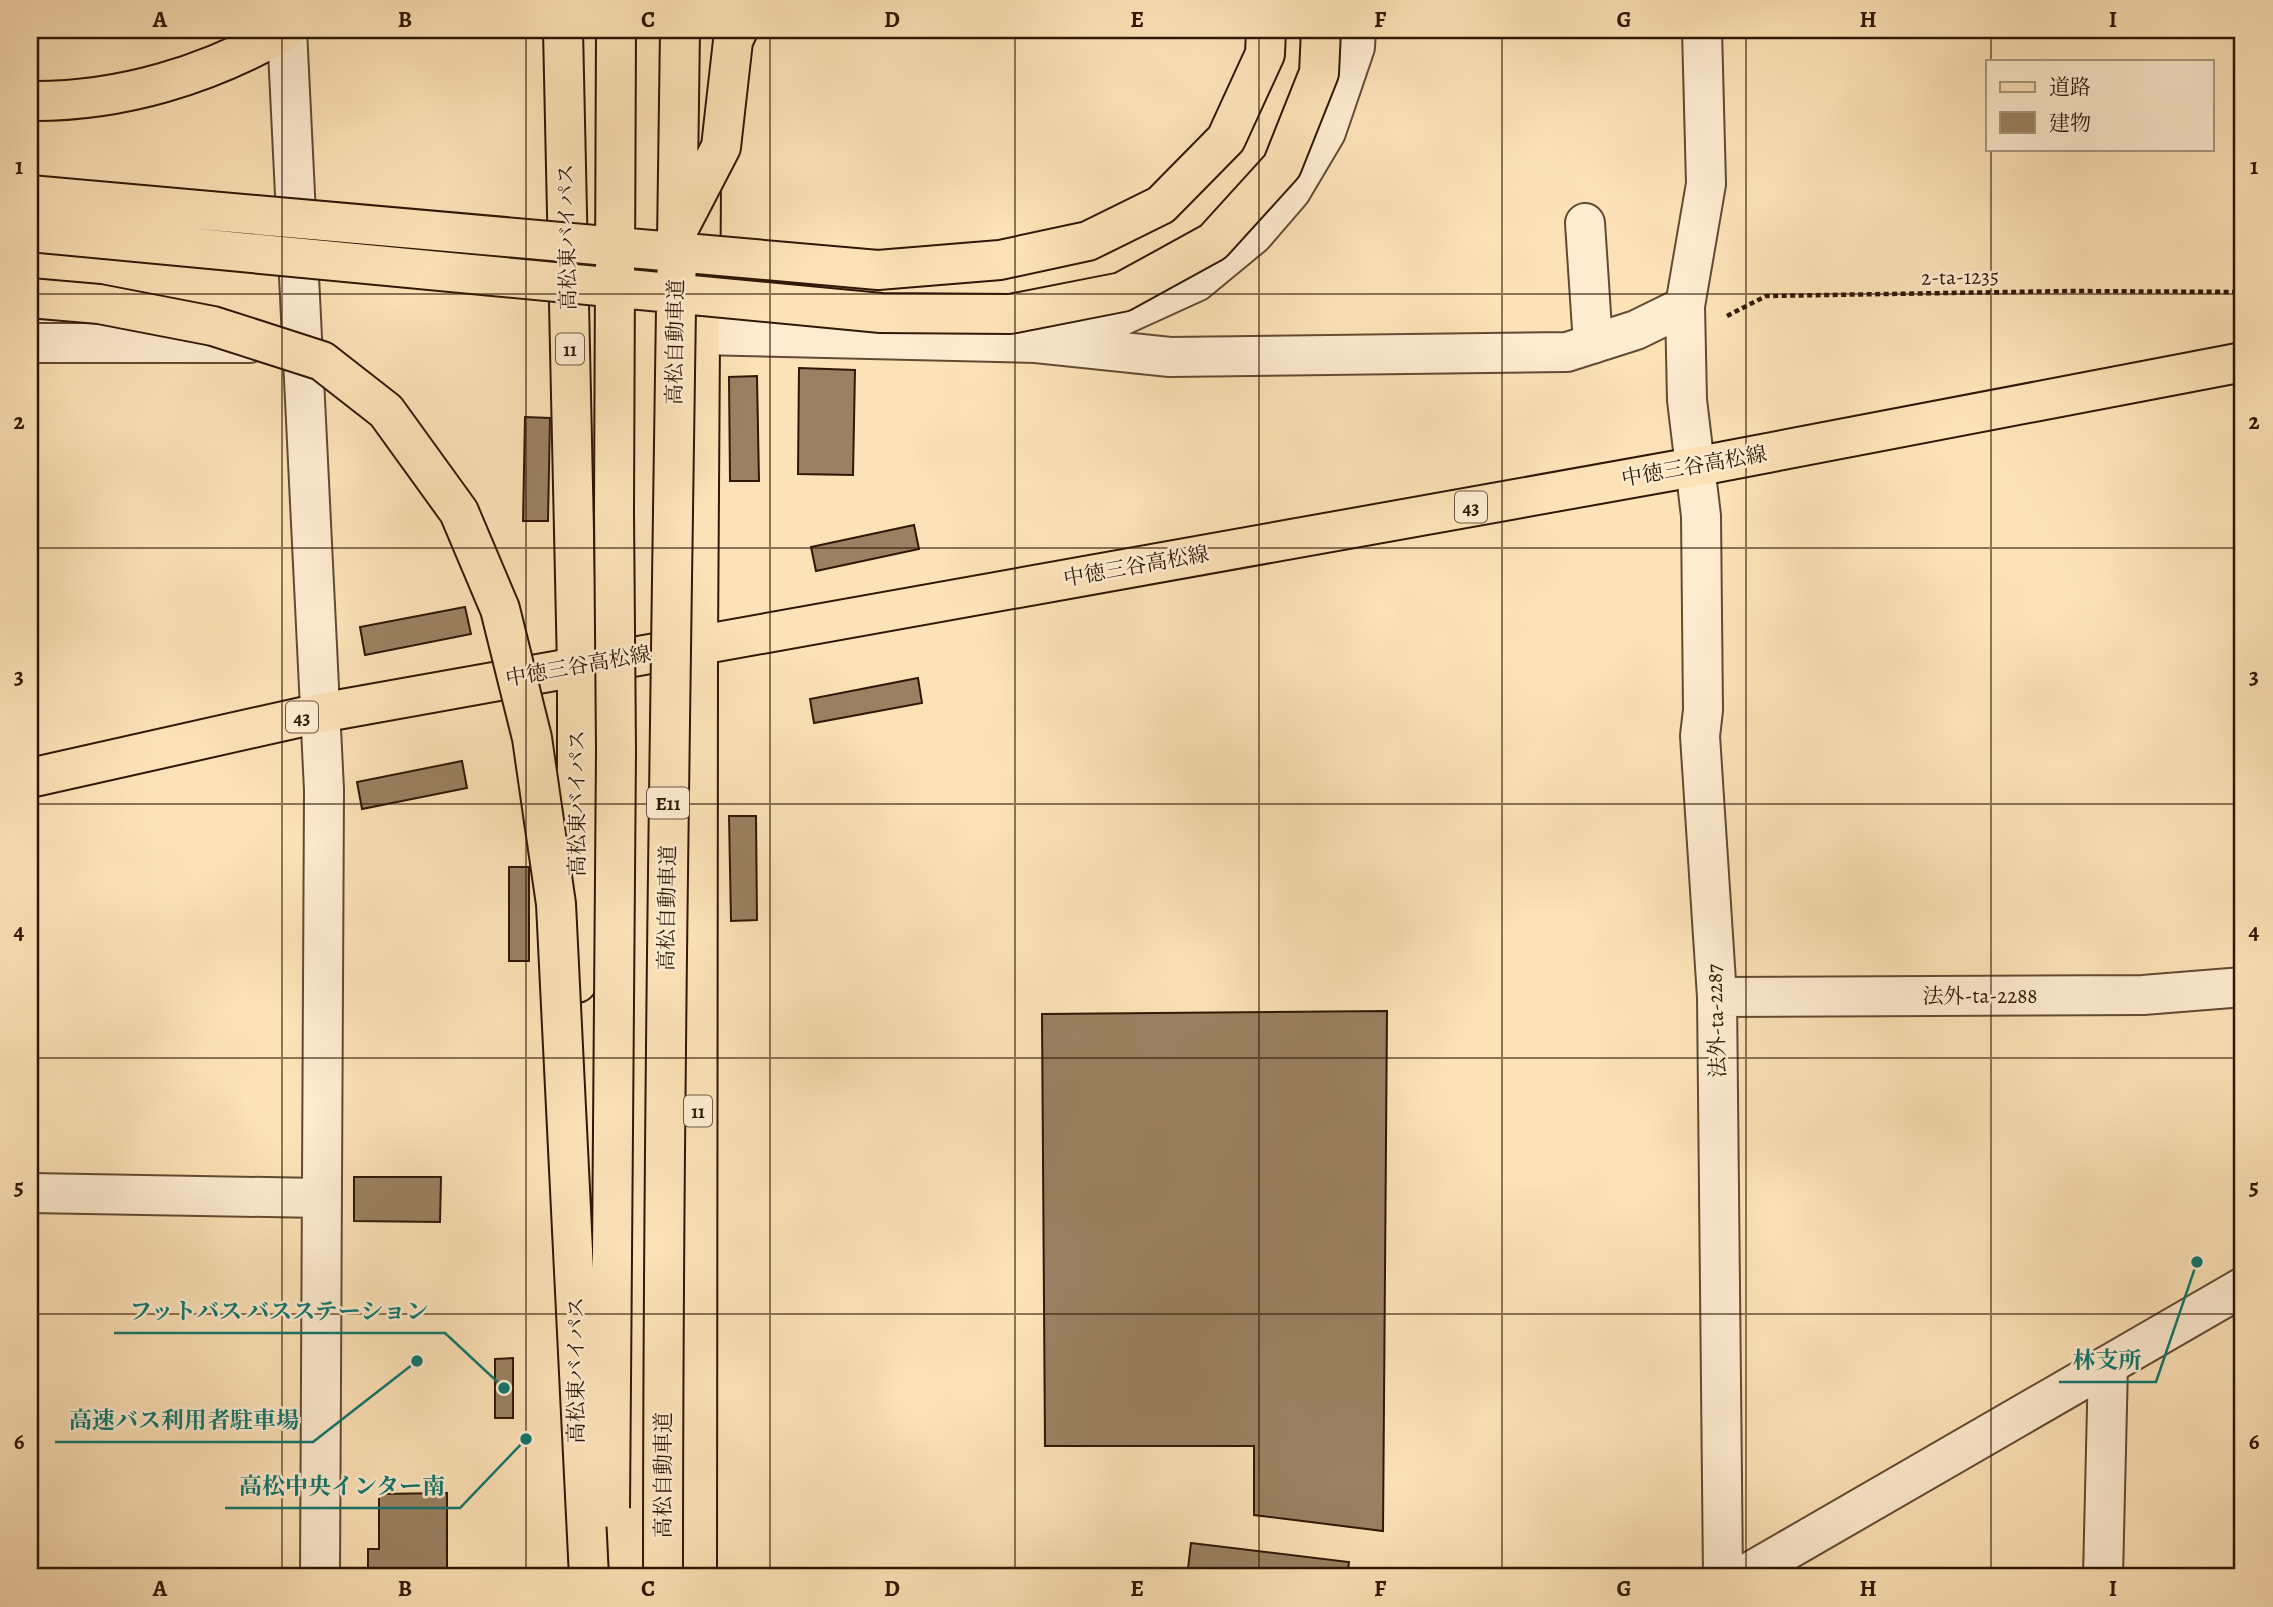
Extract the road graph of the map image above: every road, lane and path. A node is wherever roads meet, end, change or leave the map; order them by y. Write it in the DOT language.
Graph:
graph roads {
  1 [pos="287,30"];
  2 [pos="563,30"];
  3 [pos="616,30"];
  4 [pos="680,30"];
  5 [pos="702,30"];
  6 [pos="738,30"];
  7 [pos="1266,30"];
  8 [pos="1321,30"];
  9 [pos="1356,30"];
  10 [pos="1702,30"];
  11 [pos="30,101"];
  12 [pos="30,195"];
  13 [pos="1585,223"];
  14 [pos="677,231"];
  15 [pos="30,232"];
  16 [pos="2243,292"];
  17 [pos="30,298"];
  18 [pos="1686,321"];
  19 [pos="701,335"];
  20 [pos="30,343"];
  21 [pos="303,343"];
  22 [pos="1036,343"];
  23 [pos="1593,344"];
  24 [pos="2243,362"];
  25 [pos="1694,467"];
  26 [pos="698,644"];
  27 [pos="577,668"];
  28 [pos="320,713"];
  29 [pos="30,778"];
  30 [pos="2243,987"];
  31 [pos="1717,997"];
  32 [pos="30,1193"];
  33 [pos="321,1198"];
  34 [pos="2243,1287"];
  35 [pos="2108,1365"];
  36 [pos="320,1577"];
  37 [pos="576,1577"];
  38 [pos="589,1577"];
  39 [pos="609,1577"];
  40 [pos="663,1577"];
  41 [pos="697,1577"];
  42 [pos="1723,1577"];
  43 [pos="1741,1577"];
  44 [pos="2103,1577"];
  1 -- 11 [label="main road"];
  1 -- 21 [label="street"];
  2 -- 27 [label="main road, 高松東バイパス / 11"];
  3 -- 39 [label="main road, bridge"];
  4 -- 14 [label="main road, 高松自動車道 / E11, bridge"];
  5 -- 19 [label="main road, 11"];
  6 -- 14 [label="main road, bridge"];
  7 -- 12 [label="main road, bridge"];
  8 -- 15 [label="main road, bridge"];
  9 -- 22 [label="street"];
  10 -- 18 [label="street, 法外-ta-2287"];
  13 -- 23 [label="street"];
  14 -- 40 [label="main road, 高松自動車道 / E11, bridge"];
  16 -- 18 [label="path, 2-ta-1235"];
  17 -- 38 [label="main road, bridge"];
  18 -- 23 [label="street"];
  18 -- 25 [label="street, 法外-ta-2287"];
  19 -- 22 [label="street"];
  19 -- 26 [label="main road, 11"];
  20 -- 21 [label="street"];
  21 -- 28 [label="street"];
  22 -- 23 [label="street"];
  24 -- 25 [label="main road, 中徳三谷高松線 / 43"];
  25 -- 26 [label="main road, 中徳三谷高松線 / 43"];
  25 -- 31 [label="street, 法外-ta-2287"];
  26 -- 27 [label="main road, 中徳三谷高松線 / 43"];
  26 -- 41 [label="main road, 11"];
  27 -- 28 [label="main road, 中徳三谷高松線 / 43"];
  27 -- 37 [label="main road, 高松東バイパス / 11"];
  28 -- 29 [label="main road, 中徳三谷高松線 / 43"];
  28 -- 33 [label="street"];
  30 -- 31 [label="street, 法外-ta-2288"];
  31 -- 42 [label="street, 法外-ta-2287"];
  32 -- 33 [label="street"];
  33 -- 36 [label="street"];
  34 -- 35 [label="street"];
  35 -- 43 [label="street"];
  35 -- 44 [label="street"];
}
